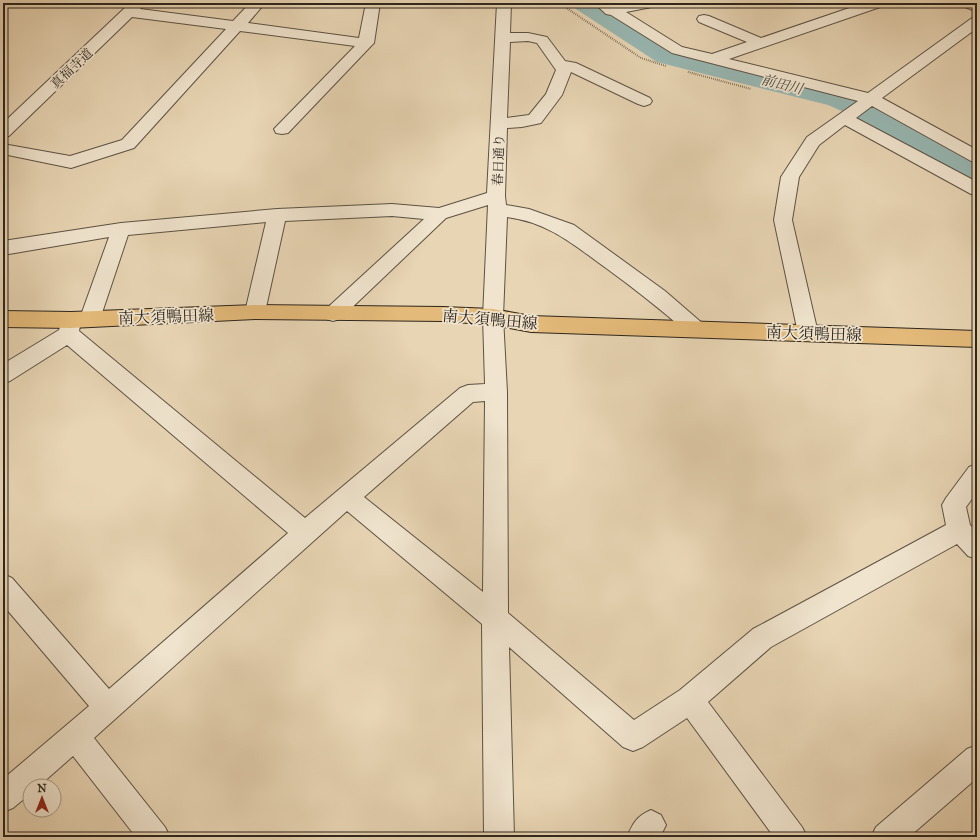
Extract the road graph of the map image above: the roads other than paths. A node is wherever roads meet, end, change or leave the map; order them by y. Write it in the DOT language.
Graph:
graph roads {
  1 [pos="258,3"];
  2 [pos="373,3"];
  3 [pos="504,3"];
  4 [pos="652,3"];
  5 [pos="878,3"];
  6 [pos="968,3"];
  7 [pos="606,7"];
  8 [pos="134,8"];
  9 [pos="977,8"];
  10 [pos="704,19"];
  11 [pos="977,21"];
  12 [pos="236,26"];
  13 [pos="503,38"];
  14 [pos="366,43"];
  15 [pos="761,43"];
  16 [pos="713,59"];
  17 [pos="560,65"];
  18 [pos="871,99"];
  19 [pos="644,101"];
  20 [pos="849,115"];
  21 [pos="500,123"];
  22 [pos="282,129"];
  23 [pos="3,132"];
  24 [pos="3,149"];
  25 [pos="977,157"];
  26 [pos="977,190"];
  27 [pos="497,203"];
  28 [pos="440,214"];
  29 [pos="277,215"];
  30 [pos="121,229"];
  31 [pos="3,248"];
  32 [pos="255,312"];
  33 [pos="333,314"];
  34 [pos="493,317"];
  35 [pos="3,319"];
  36 [pos="76,324"];
  37 [pos="695,328"];
  38 [pos="808,333"];
  39 [pos="977,339"];
  40 [pos="3,375"];
  41 [pos="496,392"];
  42 [pos="977,474"];
  43 [pos="347,497"];
  44 [pos="959,530"];
  45 [pos="305,533"];
  46 [pos="977,548"];
  47 [pos="3,586"];
  48 [pos="495,618"];
  49 [pos="690,700"];
  50 [pos="108,708"];
  51 [pos="75,736"];
  52 [pos="977,759"];
  53 [pos="3,798"];
  54 [pos="155,837"];
  55 [pos="499,837"];
  56 [pos="792,837"];
  57 [pos="886,837"];
  1 -- 12 [label="street"];
  2 -- 14 [label="street"];
  3 -- 13 [label="street, 春日通り"];
  4 -- 7 [label="street"];
  5 -- 15 [label="street"];
  6 -- 9 [label="street"];
  7 -- 16 [label="street"];
  8 -- 12 [label="street"];
  8 -- 23 [label="street, 真福寺道"];
  10 -- 15 [label="street"];
  11 -- 18 [label="street"];
  12 -- 14 [label="street"];
  12 -- 24 [label="street"];
  13 -- 17 [label="street"];
  13 -- 21 [label="street, 春日通り"];
  14 -- 22 [label="street"];
  15 -- 16 [label="street"];
  16 -- 18 [label="street"];
  17 -- 19 [label="street"];
  17 -- 21 [label="street"];
  18 -- 20 [label="street"];
  18 -- 25 [label="street"];
  20 -- 26 [label="street"];
  20 -- 38 [label="street"];
  21 -- 27 [label="street, 春日通り"];
  27 -- 28 [label="street"];
  27 -- 34 [label="street, 春日通り"];
  27 -- 37 [label="street"];
  28 -- 29 [label="street"];
  28 -- 33 [label="street"];
  29 -- 30 [label="street"];
  29 -- 32 [label="street"];
  30 -- 31 [label="street"];
  30 -- 36 [label="street"];
  32 -- 33 [label="main road, 南大須鴨田線"];
  32 -- 36 [label="main road, 南大須鴨田線"];
  33 -- 34 [label="main road, 南大須鴨田線"];
  34 -- 37 [label="main road, 南大須鴨田線"];
  34 -- 41 [label="street, 春日通り"];
  35 -- 36 [label="main road, 南大須鴨田線"];
  36 -- 40 [label="street"];
  36 -- 45 [label="street"];
  37 -- 38 [label="main road, 南大須鴨田線"];
  38 -- 39 [label="main road, 南大須鴨田線"];
  41 -- 43 [label="street"];
  41 -- 48 [label="street, 春日通り"];
  42 -- 44 [label="street"];
  43 -- 45 [label="street"];
  43 -- 48 [label="street"];
  44 -- 46 [label="street"];
  44 -- 49 [label="street"];
  45 -- 50 [label="street"];
  47 -- 50 [label="street"];
  48 -- 49 [label="street"];
  48 -- 55 [label="street, 春日通り"];
  49 -- 56 [label="street"];
  50 -- 51 [label="street"];
  51 -- 53 [label="street"];
  51 -- 54 [label="street"];
  52 -- 57 [label="street"];
}
